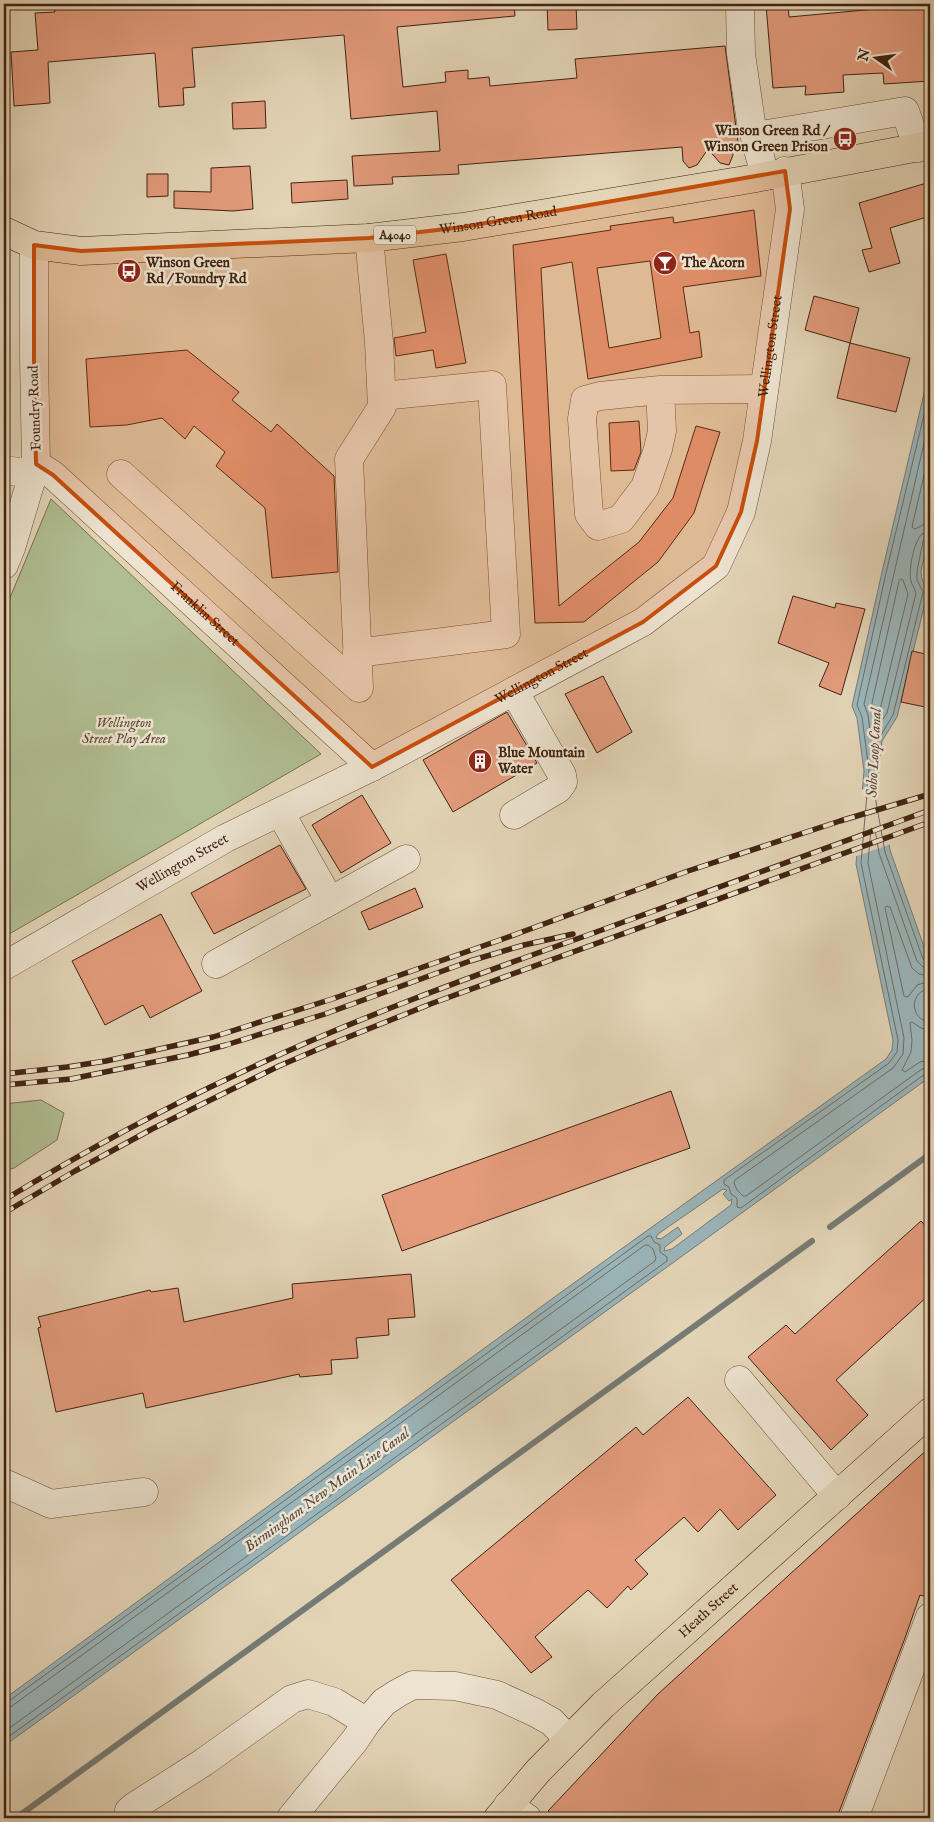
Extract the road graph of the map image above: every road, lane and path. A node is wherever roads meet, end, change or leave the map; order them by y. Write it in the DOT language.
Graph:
graph roads {
  1 [pos="740,4"];
  2 [pos="754,136"];
  3 [pos="924,147"];
  4 [pos="775,174"];
  5 [pos="4,231"];
  6 [pos="369,238"];
  7 [pos="34,245"];
  8 [pos="660,390"];
  9 [pos="764,390"];
  10 [pos="382,396"];
  11 [pos="35,469"];
  12 [pos="4,470"];
  13 [pos="121,474"];
  14 [pos="4,565"];
  15 [pos="357,653"];
  16 [pos="514,691"];
  17 [pos="372,767"];
  18 [pos="280,812"];
  19 [pos="514,815"];
  20 [pos="406,859"];
  21 [pos="330,901"];
  22 [pos="216,964"];
  23 [pos="4,966"];
  24 [pos="739,1380"];
  25 [pos="930,1412"];
  26 [pos="4,1483"];
  27 [pos="144,1492"];
  28 [pos="837,1496"];
  29 [pos="930,1617"];
  30 [pos="367,1722"];
  31 [pos="568,1739"];
  32 [pos="511,1814"];
  33 [pos="125,1816"];
  34 [pos="291,1818"];
  35 [pos="854,1818"];
  1 -- 2 [label="street, Wellington Street"];
  2 -- 3 [label="street"];
  2 -- 4 [label="street, Wellington Street"];
  3 -- 4 [label="main road, Winson Green Road / A4040"];
  4 -- 6 [label="main road, Winson Green Road / A4040"];
  4 -- 9 [label="street, Wellington Street"];
  5 -- 7 [label="main road, Winson Green Road / A4040"];
  6 -- 7 [label="main road, Winson Green Road / A4040"];
  6 -- 10 [label="street"];
  7 -- 11 [label="street, Foundry Road"];
  8 -- 8 [label="street"];
  8 -- 9 [label="street"];
  9 -- 16 [label="street, Wellington Street"];
  10 -- 15 [label="street"];
  10 -- 15 [label="street"];
  11 -- 12 [label="street"];
  11 -- 14 [label="street, Foundry Road"];
  11 -- 17 [label="street, Franklin Street"];
  13 -- 15 [label="street"];
  16 -- 17 [label="street, Wellington Street"];
  16 -- 19 [label="street"];
  17 -- 18 [label="street, Wellington Street"];
  18 -- 21 [label="street"];
  18 -- 23 [label="street, Wellington Street"];
  20 -- 21 [label="street"];
  21 -- 22 [label="street"];
  24 -- 28 [label="street"];
  25 -- 28 [label="main road, Heath Street"];
  26 -- 27 [label="street"];
  28 -- 31 [label="main road, Heath Street"];
  29 -- 35 [label="street"];
  30 -- 31 [label="street"];
  30 -- 33 [label="street"];
  30 -- 34 [label="street"];
  31 -- 32 [label="main road, Heath Street"];
}
